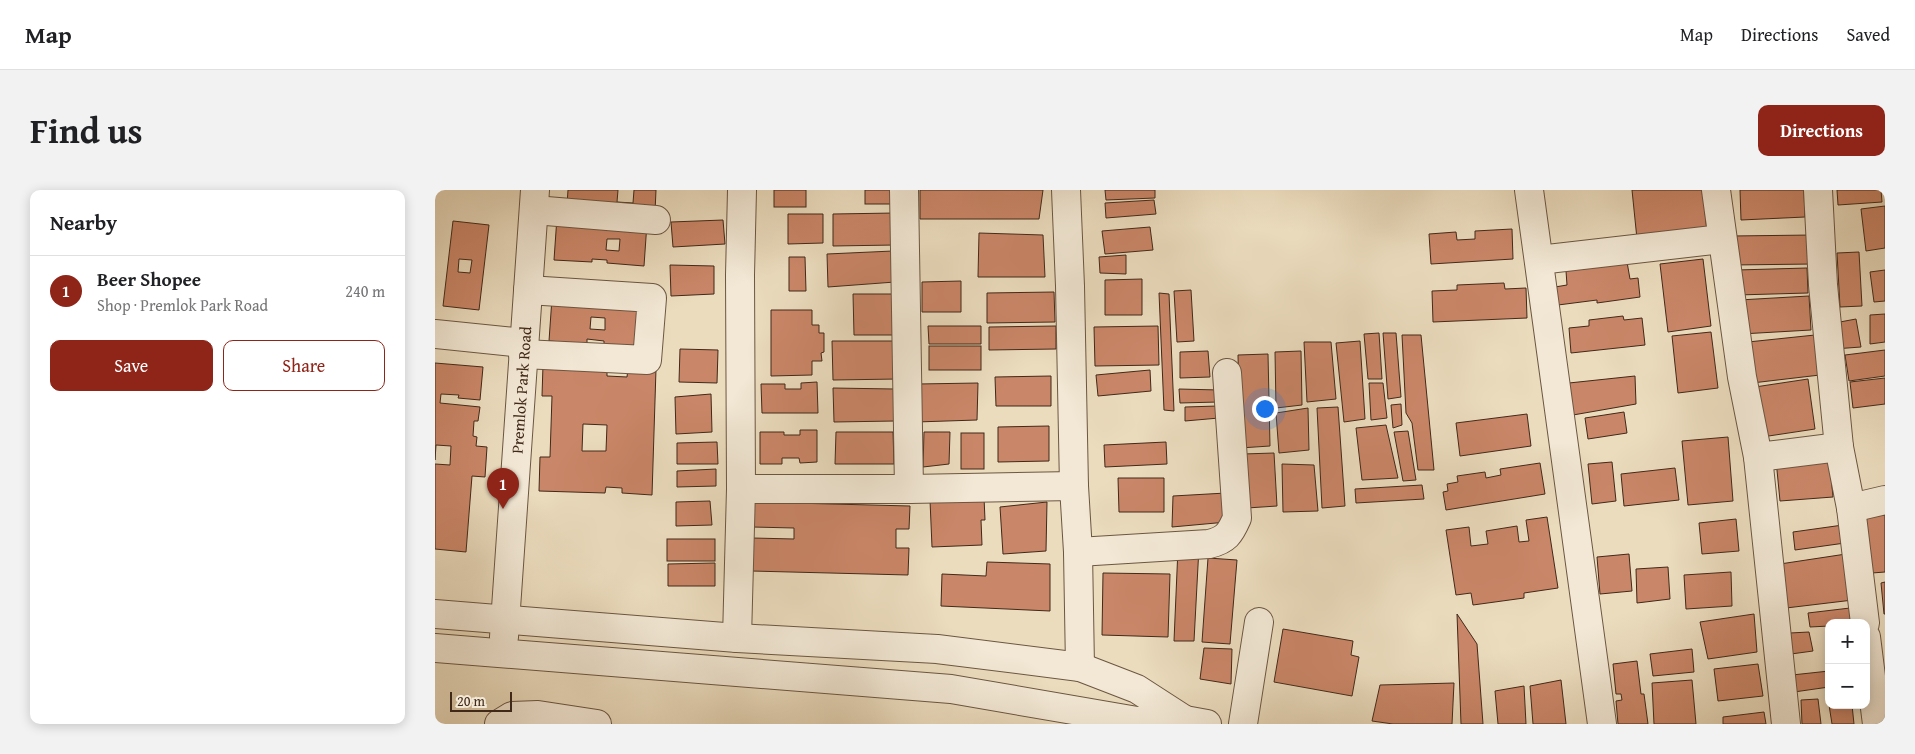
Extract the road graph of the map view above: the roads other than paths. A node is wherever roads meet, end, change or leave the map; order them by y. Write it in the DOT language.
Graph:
graph roads {
  1 [pos="742,190"];
  2 [pos="904,190"];
  3 [pos="1066,190"];
  4 [pos="1529,190"];
  5 [pos="1715,190"];
  6 [pos="1818,190"];
  7 [pos="534,200"];
  8 [pos="656,220"];
  9 [pos="1722,238"];
  10 [pos="1539,260"];
  11 [pos="528,290"];
  12 [pos="435,334"];
  13 [pos="523,348"];
  14 [pos="1227,373"];
  15 [pos="1839,447"];
  16 [pos="1758,457"];
  17 [pos="1074,486"];
  18 [pos="741,489"];
  19 [pos="909,489"];
  20 [pos="1885,500"];
  21 [pos="1851,508"];
  22 [pos="1078,552"];
  23 [pos="435,614"];
  24 [pos="505,619"];
  25 [pos="1865,619"];
  26 [pos="1259,622"];
  27 [pos="737,638"];
  28 [pos="435,648"];
  29 [pos="504,653"];
  30 [pos="1869,664"];
  31 [pos="1080,667"];
  32 [pos="537,720"];
  33 [pos="1192,723"];
  34 [pos="499,724"];
  35 [pos="597,724"];
  36 [pos="1243,724"];
  37 [pos="1602,724"];
  38 [pos="1786,724"];
  39 [pos="1877,724"];
  1 -- 18 [label="street"];
  2 -- 19 [label="street"];
  3 -- 17 [label="street"];
  4 -- 10 [label="street"];
  5 -- 9 [label="street"];
  6 -- 15 [label="street"];
  7 -- 8 [label="street"];
  7 -- 11 [label="street, Premlok Park Road"];
  9 -- 10 [label="street"];
  9 -- 16 [label="street"];
  10 -- 37 [label="street"];
  11 -- 13 [label="street, Premlok Park Road"];
  11 -- 13 [label="street"];
  12 -- 13 [label="street"];
  13 -- 24 [label="street, Premlok Park Road"];
  14 -- 22 [label="street"];
  15 -- 16 [label="street"];
  15 -- 21 [label="street"];
  16 -- 38 [label="street"];
  17 -- 19 [label="street"];
  17 -- 22 [label="street"];
  18 -- 19 [label="street"];
  18 -- 27 [label="street"];
  20 -- 21 [label="street"];
  21 -- 25 [label="street"];
  22 -- 31 [label="street"];
  23 -- 24 [label="street"];
  24 -- 27 [label="street"];
  24 -- 29 [label="street, Premlok Park Road"];
  26 -- 36 [label="street"];
  27 -- 31 [label="street"];
  28 -- 29 [label="street"];
  29 -- 33 [label="street"];
  30 -- 39 [label="street"];
  31 -- 33 [label="street"];
  32 -- 34 [label="street"];
  32 -- 35 [label="street"];
}
